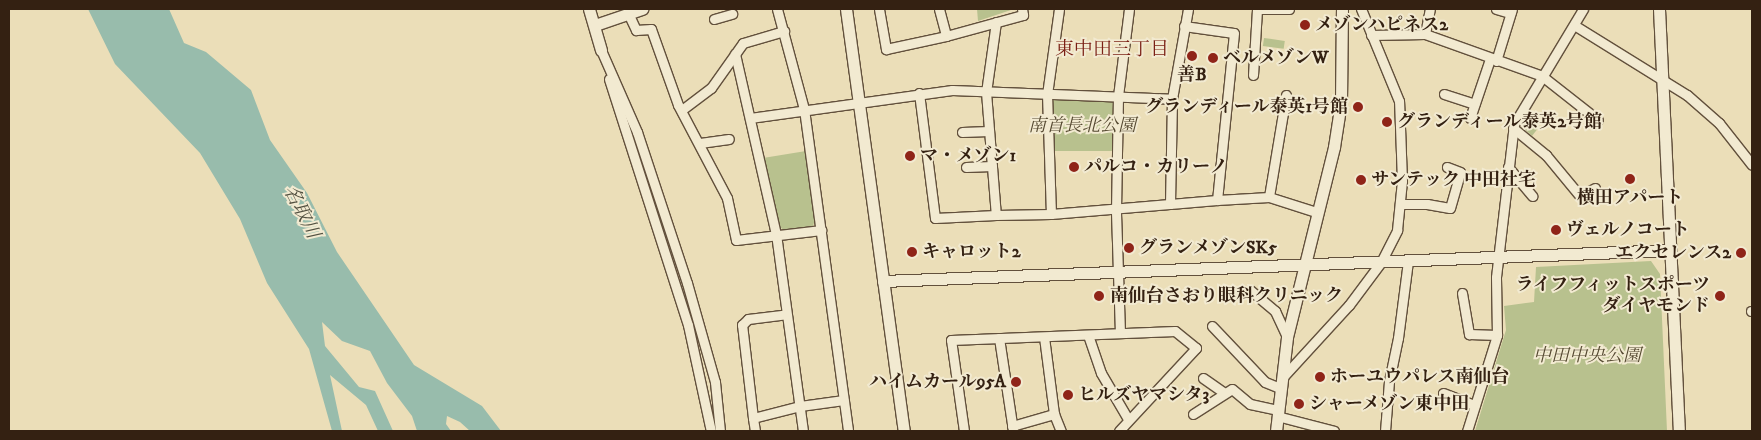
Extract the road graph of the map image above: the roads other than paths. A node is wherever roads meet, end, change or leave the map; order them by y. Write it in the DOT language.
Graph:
graph roads {
  1 [pos="589,9"];
  2 [pos="642,9"];
  3 [pos="777,9"];
  4 [pos="846,9"];
  5 [pos="879,9"];
  6 [pos="939,9"];
  7 [pos="1022,9"];
  8 [pos="1059,9"];
  9 [pos="1128,9"];
  10 [pos="1188,9"];
  11 [pos="1257,9"];
  12 [pos="1289,9"];
  13 [pos="1342,9"];
  14 [pos="1360,9"];
  15 [pos="1430,9"];
  16 [pos="1496,9"];
  17 [pos="1583,9"];
  18 [pos="1659,9"];
  19 [pos="1511,11"];
  20 [pos="628,13"];
  21 [pos="733,15"];
  22 [pos="714,19"];
  23 [pos="996,22"];
  24 [pos="595,25"];
  25 [pos="1574,25"];
  26 [pos="1184,26"];
  27 [pos="784,31"];
  28 [pos="1422,34"];
  29 [pos="1371,35"];
  30 [pos="946,36"];
  31 [pos="600,50"];
  32 [pos="735,54"];
  33 [pos="1493,60"];
  34 [pos="1253,75"];
  35 [pos="1542,76"];
  36 [pos="1663,79"];
  37 [pos="986,92"];
  38 [pos="919,93"];
  39 [pos="1047,94"];
  40 [pos="1444,94"];
  41 [pos="1286,95"];
  42 [pos="1118,96"];
  43 [pos="1172,99"];
  44 [pos="859,101"];
  45 [pos="1474,104"];
  46 [pos="683,109"];
  47 [pos="804,109"];
  48 [pos="750,118"];
  49 [pos="1470,118"];
  50 [pos="1598,120"];
  51 [pos="1513,128"];
  52 [pos="989,130"];
  53 [pos="962,132"];
  54 [pos="729,139"];
  55 [pos="700,143"];
  56 [pos="1752,165"];
  57 [pos="992,166"];
  58 [pos="966,167"];
  59 [pos="1447,167"];
  60 [pos="1508,167"];
  61 [pos="1595,188"];
  62 [pos="1532,196"];
  63 [pos="1269,197"];
  64 [pos="1216,200"];
  65 [pos="1170,204"];
  66 [pos="1400,204"];
  67 [pos="1116,211"];
  68 [pos="1316,212"];
  69 [pos="1051,214"];
  70 [pos="996,215"];
  71 [pos="822,230"];
  72 [pos="776,234"];
  73 [pos="1671,250"];
  74 [pos="1499,257"];
  75 [pos="1408,260"];
  76 [pos="1381,262"];
  77 [pos="1303,265"];
  78 [pos="1117,272"];
  79 [pos="883,281"];
  80 [pos="1250,290"];
  81 [pos="1462,294"];
  82 [pos="786,314"];
  83 [pos="1212,326"];
  84 [pos="1120,333"];
  85 [pos="1088,335"];
  86 [pos="1497,335"];
  87 [pos="1044,337"];
  88 [pos="1287,337"];
  89 [pos="999,338"];
  90 [pos="1203,378"];
  91 [pos="1281,383"];
  92 [pos="1223,392"];
  93 [pos="1443,393"];
  94 [pos="844,400"];
  95 [pos="1475,405"];
  96 [pos="800,406"];
  97 [pos="1278,413"];
  98 [pos="1054,414"];
  99 [pos="1193,414"];
  100 [pos="753,418"];
  101 [pos="1128,419"];
  102 [pos="1013,428"];
  103 [pos="711,431"];
  104 [pos="720,431"];
  105 [pos="755,431"];
  106 [pos="803,431"];
  107 [pos="848,431"];
  108 [pos="904,431"];
  109 [pos="964,431"];
  110 [pos="1061,431"];
  111 [pos="1119,431"];
  112 [pos="1276,431"];
  113 [pos="1334,431"];
  114 [pos="1385,431"];
  115 [pos="1467,431"];
  116 [pos="1679,431"];
  1 -- 24 [label="street"];
  2 -- 20 [label="street"];
  3 -- 27 [label="street"];
  4 -- 44 [label="street"];
  5 -- 30 [label="street"];
  6 -- 30 [label="street"];
  7 -- 23 [label="street"];
  8 -- 39 [label="street"];
  9 -- 42 [label="street"];
  10 -- 26 [label="street"];
  11 -- 12 [label="street"];
  11 -- 34 [label="street"];
  13 -- 68 [label="street"];
  14 -- 29 [label="street"];
  15 -- 28 [label="street"];
  16 -- 19 [label="street"];
  17 -- 25 [label="street"];
  18 -- 36 [label="street"];
  19 -- 33 [label="street"];
  20 -- 24 [label="street"];
  20 -- 46 [label="street"];
  21 -- 22 [label="street"];
  23 -- 30 [label="street"];
  23 -- 37 [label="street"];
  24 -- 31 [label="street"];
  25 -- 35 [label="street"];
  25 -- 36 [label="street"];
  26 -- 43 [label="street"];
  26 -- 64 [label="street"];
  27 -- 32 [label="street"];
  27 -- 47 [label="street"];
  28 -- 29 [label="street"];
  28 -- 33 [label="street"];
  29 -- 66 [label="street"];
  31 -- 103 [label="street"];
  31 -- 104 [label="street"];
  32 -- 46 [label="street"];
  32 -- 48 [label="street"];
  33 -- 35 [label="street"];
  33 -- 45 [label="street"];
  35 -- 50 [label="street"];
  35 -- 51 [label="street"];
  36 -- 56 [label="street"];
  36 -- 73 [label="street"];
  37 -- 38 [label="street"];
  37 -- 39 [label="street"];
  37 -- 52 [label="street"];
  38 -- 44 [label="street"];
  38 -- 70 [label="street"];
  39 -- 42 [label="street"];
  39 -- 69 [label="street"];
  40 -- 45 [label="street"];
  41 -- 63 [label="street"];
  42 -- 43 [label="street"];
  42 -- 67 [label="street"];
  43 -- 65 [label="street"];
  44 -- 47 [label="street"];
  44 -- 79 [label="street"];
  45 -- 49 [label="street"];
  46 -- 55 [label="street"];
  47 -- 48 [label="street"];
  47 -- 71 [label="street"];
  48 -- 72 [label="street"];
  51 -- 60 [label="street"];
  51 -- 61 [label="street"];
  52 -- 53 [label="street"];
  52 -- 57 [label="street"];
  54 -- 55 [label="street"];
  55 -- 72 [label="street"];
  57 -- 58 [label="street"];
  57 -- 70 [label="street"];
  59 -- 66 [label="street"];
  60 -- 62 [label="street"];
  60 -- 74 [label="street"];
  63 -- 64 [label="street"];
  63 -- 68 [label="street"];
  64 -- 65 [label="street"];
  65 -- 67 [label="street"];
  66 -- 76 [label="street"];
  67 -- 69 [label="street"];
  67 -- 78 [label="street"];
  68 -- 77 [label="street"];
  69 -- 70 [label="street"];
  71 -- 72 [label="street"];
  71 -- 94 [label="street"];
  72 -- 82 [label="street"];
  73 -- 74 [label="street"];
  73 -- 116 [label="street"];
  74 -- 75 [label="street"];
  74 -- 86 [label="street"];
  75 -- 76 [label="street"];
  75 -- 114 [label="street"];
  76 -- 77 [label="street"];
  76 -- 91 [label="street"];
  77 -- 78 [label="street"];
  77 -- 88 [label="street"];
  78 -- 79 [label="street"];
  78 -- 84 [label="street"];
  79 -- 108 [label="street"];
  80 -- 88 [label="street"];
  81 -- 86 [label="street"];
  82 -- 96 [label="street"];
  82 -- 100 [label="street"];
  83 -- 91 [label="street"];
  84 -- 85 [label="street"];
  84 -- 101 [label="street"];
  85 -- 87 [label="street"];
  85 -- 101 [label="street"];
  86 -- 95 [label="street"];
  87 -- 89 [label="street"];
  87 -- 98 [label="street"];
  88 -- 91 [label="street"];
  89 -- 102 [label="street"];
  89 -- 109 [label="street"];
  90 -- 92 [label="street"];
  91 -- 97 [label="street"];
  92 -- 97 [label="street"];
  92 -- 99 [label="street"];
  93 -- 95 [label="street"];
  94 -- 96 [label="street"];
  94 -- 107 [label="street"];
  95 -- 115 [label="street"];
  96 -- 100 [label="street"];
  96 -- 106 [label="street"];
  97 -- 112 [label="street"];
  97 -- 113 [label="street"];
  98 -- 102 [label="street"];
  98 -- 110 [label="street"];
  100 -- 105 [label="street"];
  101 -- 111 [label="street"];
}
